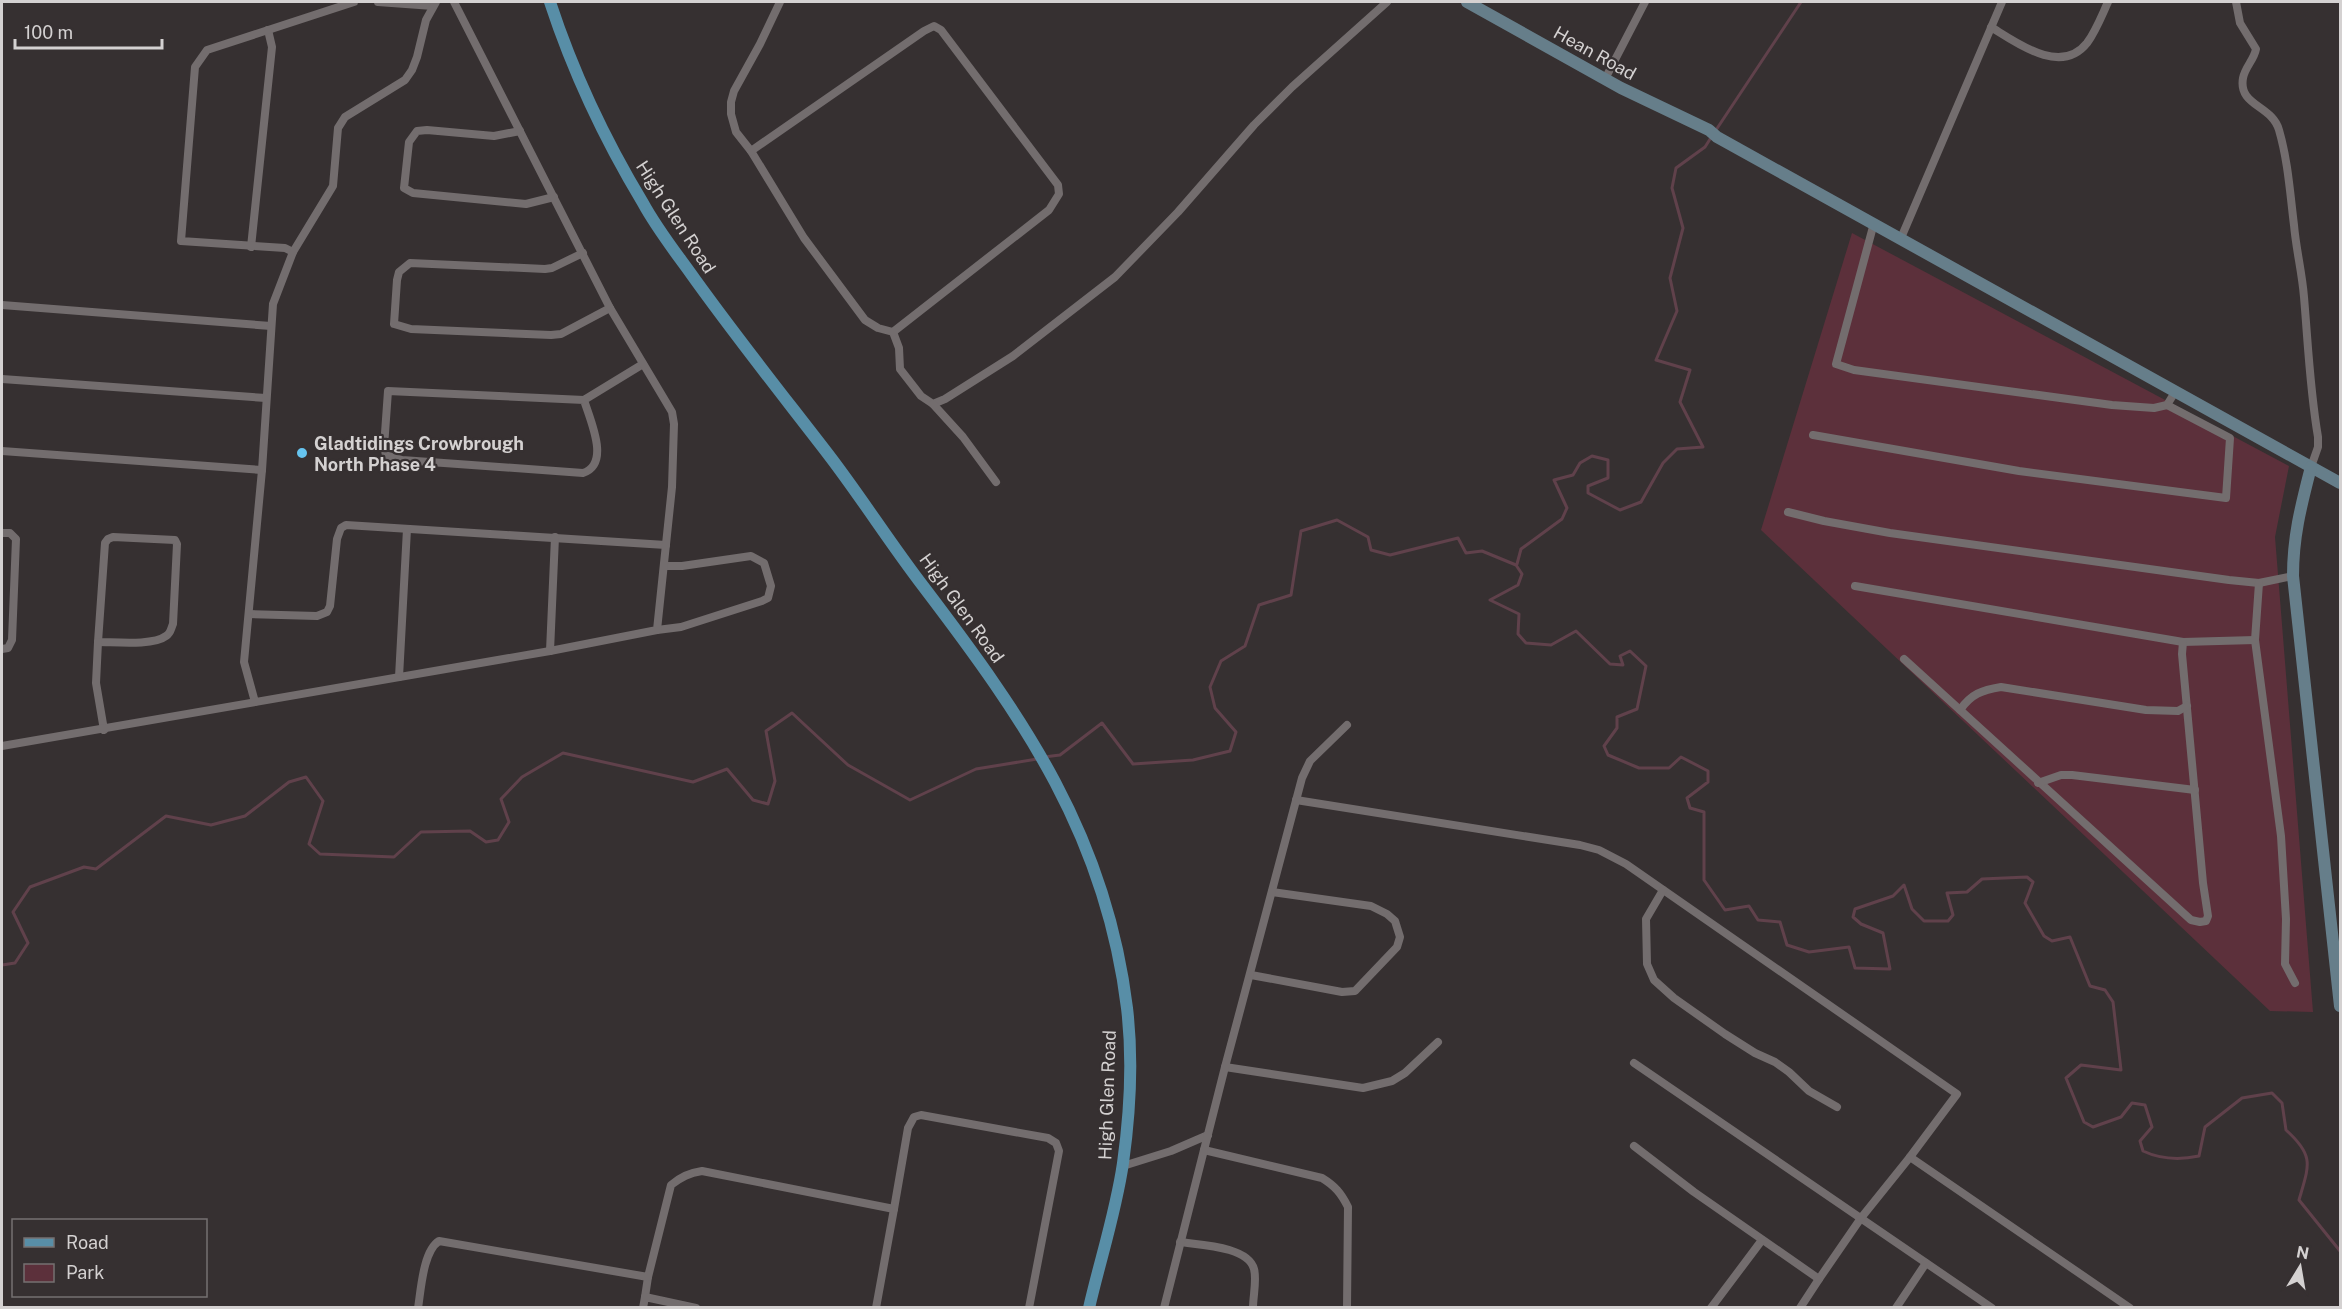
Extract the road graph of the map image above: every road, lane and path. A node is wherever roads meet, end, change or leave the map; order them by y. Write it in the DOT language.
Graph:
graph roads {
  1 [pos="354,2"];
  2 [pos="378,2"];
  3 [pos="454,2"];
  4 [pos="550,2"];
  5 [pos="780,2"];
  6 [pos="1387,2"];
  7 [pos="1467,2"];
  8 [pos="1645,2"];
  9 [pos="2002,2"];
  10 [pos="2108,2"];
  11 [pos="2236,2"];
  12 [pos="434,4"];
  13 [pos="1991,27"];
  14 [pos="268,30"];
  15 [pos="1605,79"];
  16 [pos="520,131"];
  17 [pos="751,151"];
  18 [pos="554,197"];
  19 [pos="1874,223"];
  20 [pos="1901,238"];
  21 [pos="251,247"];
  22 [pos="293,252"];
  23 [pos="583,253"];
  24 [pos="2,305"];
  25 [pos="610,308"];
  26 [pos="271,327"];
  27 [pos="893,333"];
  28 [pos="644,363"];
  29 [pos="2,379"];
  30 [pos="2175,392"];
  31 [pos="266,398"];
  32 [pos="584,400"];
  33 [pos="933,404"];
  34 [pos="2167,405"];
  35 [pos="1813,435"];
  36 [pos="2,451"];
  37 [pos="2311,467"];
  38 [pos="262,470"];
  39 [pos="996,482"];
  40 [pos="2340,483"];
  41 [pos="1788,512"];
  42 [pos="407,529"];
  43 [pos="2,533"];
  44 [pos="555,537"];
  45 [pos="666,544"];
  46 [pos="664,566"];
  47 [pos="2294,576"];
  48 [pos="2259,583"];
  49 [pos="1854,586"];
  50 [pos="249,614"];
  51 [pos="657,630"];
  52 [pos="2254,640"];
  53 [pos="99,642"];
  54 [pos="2183,642"];
  55 [pos="2,650"];
  56 [pos="550,651"];
  57 [pos="1904,659"];
  58 [pos="399,677"];
  59 [pos="255,702"];
  60 [pos="2187,706"];
  61 [pos="1960,710"];
  62 [pos="1347,726"];
  63 [pos="104,730"];
  64 [pos="2,746"];
  65 [pos="2038,783"];
  66 [pos="2194,790"];
  67 [pos="1296,800"];
  68 [pos="1663,890"];
  69 [pos="1272,892"];
  70 [pos="1251,975"];
  71 [pos="2295,983"];
  72 [pos="2340,1006"];
  73 [pos="1438,1042"];
  74 [pos="1634,1063"];
  75 [pos="1225,1067"];
  76 [pos="1837,1107"];
  77 [pos="1208,1135"];
  78 [pos="1634,1146"];
  79 [pos="1204,1150"];
  80 [pos="1910,1157"];
  81 [pos="1123,1166"];
  82 [pos="894,1209"];
  83 [pos="1861,1218"];
  84 [pos="1762,1240"];
  85 [pos="1180,1242"];
  86 [pos="1926,1263"];
  87 [pos="648,1277"];
  88 [pos="1819,1279"];
  89 [pos="645,1297"];
  90 [pos="418,1308"];
  91 [pos="642,1308"];
  92 [pos="696,1308"];
  93 [pos="876,1308"];
  94 [pos="1029,1308"];
  95 [pos="1089,1308"];
  96 [pos="1164,1308"];
  97 [pos="1253,1308"];
  98 [pos="1347,1308"];
  99 [pos="1711,1308"];
  100 [pos="1800,1308"];
  101 [pos="1896,1308"];
  102 [pos="1992,1308"];
  103 [pos="2130,1308"];
  1 -- 14 [label="street"];
  2 -- 12 [label="street"];
  3 -- 16 [label="street"];
  4 -- 81 [label="main road, High Glen Road"];
  5 -- 17 [label="street"];
  6 -- 33 [label="street"];
  7 -- 15 [label="street, Hean Road"];
  8 -- 15 [label="street"];
  9 -- 13 [label="street"];
  10 -- 13 [label="street"];
  11 -- 37 [label="street"];
  12 -- 22 [label="street"];
  13 -- 20 [label="street"];
  14 -- 21 [label="street"];
  14 -- 21 [label="street"];
  15 -- 19 [label="street, Hean Road"];
  16 -- 18 [label="street"];
  16 -- 18 [label="street"];
  17 -- 27 [label="street"];
  17 -- 27 [label="street"];
  18 -- 23 [label="street"];
  19 -- 20 [label="street, Hean Road"];
  19 -- 34 [label="street"];
  20 -- 30 [label="street, Hean Road"];
  21 -- 22 [label="street"];
  22 -- 26 [label="street"];
  23 -- 25 [label="street"];
  23 -- 25 [label="street"];
  24 -- 26 [label="street"];
  25 -- 28 [label="street"];
  26 -- 31 [label="street"];
  27 -- 33 [label="street"];
  28 -- 32 [label="street"];
  28 -- 45 [label="street"];
  29 -- 31 [label="street"];
  30 -- 34 [label="street"];
  30 -- 37 [label="street, Hean Road"];
  31 -- 38 [label="street"];
  32 -- 32 [label="street"];
  33 -- 39 [label="street"];
  34 -- 35 [label="street"];
  36 -- 38 [label="street"];
  37 -- 40 [label="street, Hean Road"];
  37 -- 47 [label="street"];
  38 -- 50 [label="street"];
  41 -- 48 [label="street"];
  42 -- 44 [label="street"];
  42 -- 50 [label="street"];
  42 -- 58 [label="street"];
  43 -- 55 [label="street"];
  44 -- 45 [label="street"];
  44 -- 56 [label="street"];
  45 -- 46 [label="street"];
  46 -- 51 [label="street"];
  46 -- 51 [label="street"];
  47 -- 48 [label="street"];
  47 -- 72 [label="street"];
  48 -- 52 [label="street"];
  49 -- 54 [label="street"];
  50 -- 59 [label="street"];
  51 -- 56 [label="street"];
  52 -- 54 [label="street"];
  52 -- 71 [label="street"];
  53 -- 53 [label="street"];
  53 -- 63 [label="street"];
  54 -- 60 [label="street"];
  56 -- 58 [label="street"];
  57 -- 61 [label="street"];
  58 -- 59 [label="street"];
  59 -- 63 [label="street"];
  60 -- 61 [label="street"];
  60 -- 66 [label="street"];
  61 -- 65 [label="street"];
  62 -- 67 [label="street"];
  63 -- 64 [label="street"];
  65 -- 66 [label="street"];
  65 -- 66 [label="street"];
  67 -- 68 [label="street"];
  67 -- 69 [label="street"];
  68 -- 76 [label="street"];
  68 -- 80 [label="street"];
  69 -- 70 [label="street"];
  69 -- 70 [label="street"];
  70 -- 75 [label="street"];
  73 -- 75 [label="street"];
  74 -- 83 [label="street"];
  75 -- 77 [label="street"];
  77 -- 79 [label="street"];
  77 -- 81 [label="street"];
  78 -- 84 [label="street"];
  79 -- 85 [label="street"];
  79 -- 98 [label="street"];
  80 -- 83 [label="street"];
  80 -- 103 [label="street"];
  81 -- 95 [label="main road, High Glen Road"];
  82 -- 87 [label="street"];
  82 -- 93 [label="street"];
  82 -- 94 [label="street"];
  83 -- 86 [label="street"];
  83 -- 88 [label="street"];
  84 -- 88 [label="street"];
  84 -- 99 [label="street"];
  85 -- 96 [label="street"];
  85 -- 97 [label="street"];
  86 -- 101 [label="street"];
  86 -- 102 [label="street"];
  87 -- 89 [label="street"];
  87 -- 90 [label="street"];
  88 -- 100 [label="street"];
  89 -- 91 [label="street"];
  89 -- 92 [label="street"];
}
